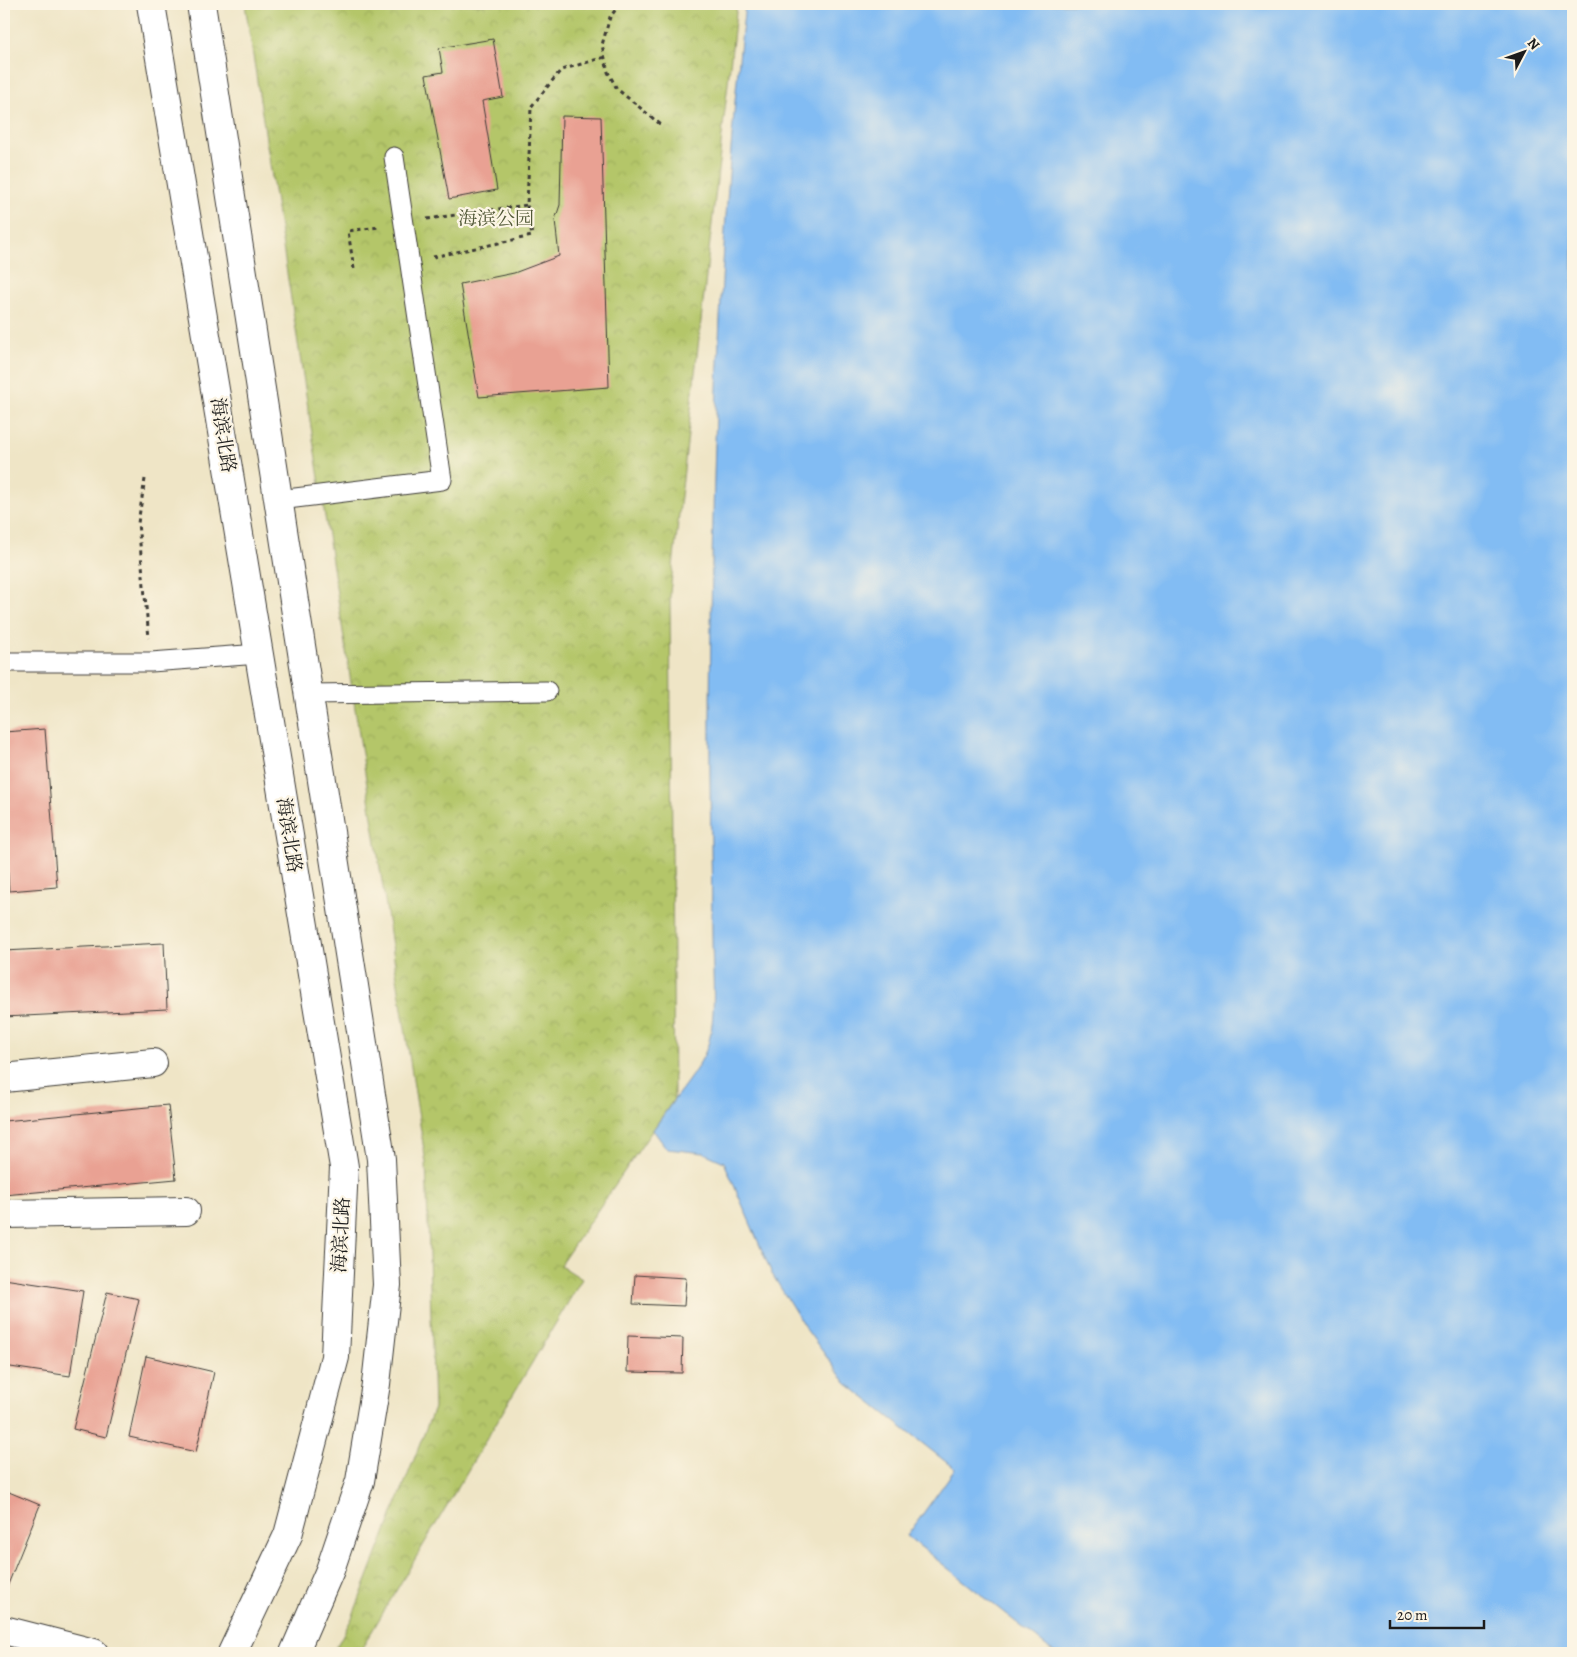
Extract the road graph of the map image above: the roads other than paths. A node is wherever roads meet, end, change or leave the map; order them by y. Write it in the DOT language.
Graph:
graph roads {
  1 [pos="152,4"];
  2 [pos="201,4"];
  3 [pos="394,157"];
  4 [pos="279,500"];
  5 [pos="259,654"];
  6 [pos="4,662"];
  7 [pos="547,692"];
  8 [pos="309,694"];
  9 [pos="153,1063"];
  10 [pos="4,1078"];
  11 [pos="186,1211"];
  12 [pos="4,1214"];
  13 [pos="4,1630"];
  14 [pos="94,1653"];
  15 [pos="232,1653"];
  16 [pos="294,1653"];
  1 -- 5 [label="main road, 海滨北路"];
  2 -- 4 [label="main road"];
  3 -- 4 [label="lane"];
  4 -- 8 [label="main road"];
  5 -- 6 [label="lane"];
  5 -- 15 [label="main road, 海滨北路"];
  7 -- 8 [label="lane"];
  8 -- 16 [label="main road"];
  9 -- 10 [label="main road"];
  11 -- 12 [label="main road"];
  13 -- 14 [label="main road"];
}
